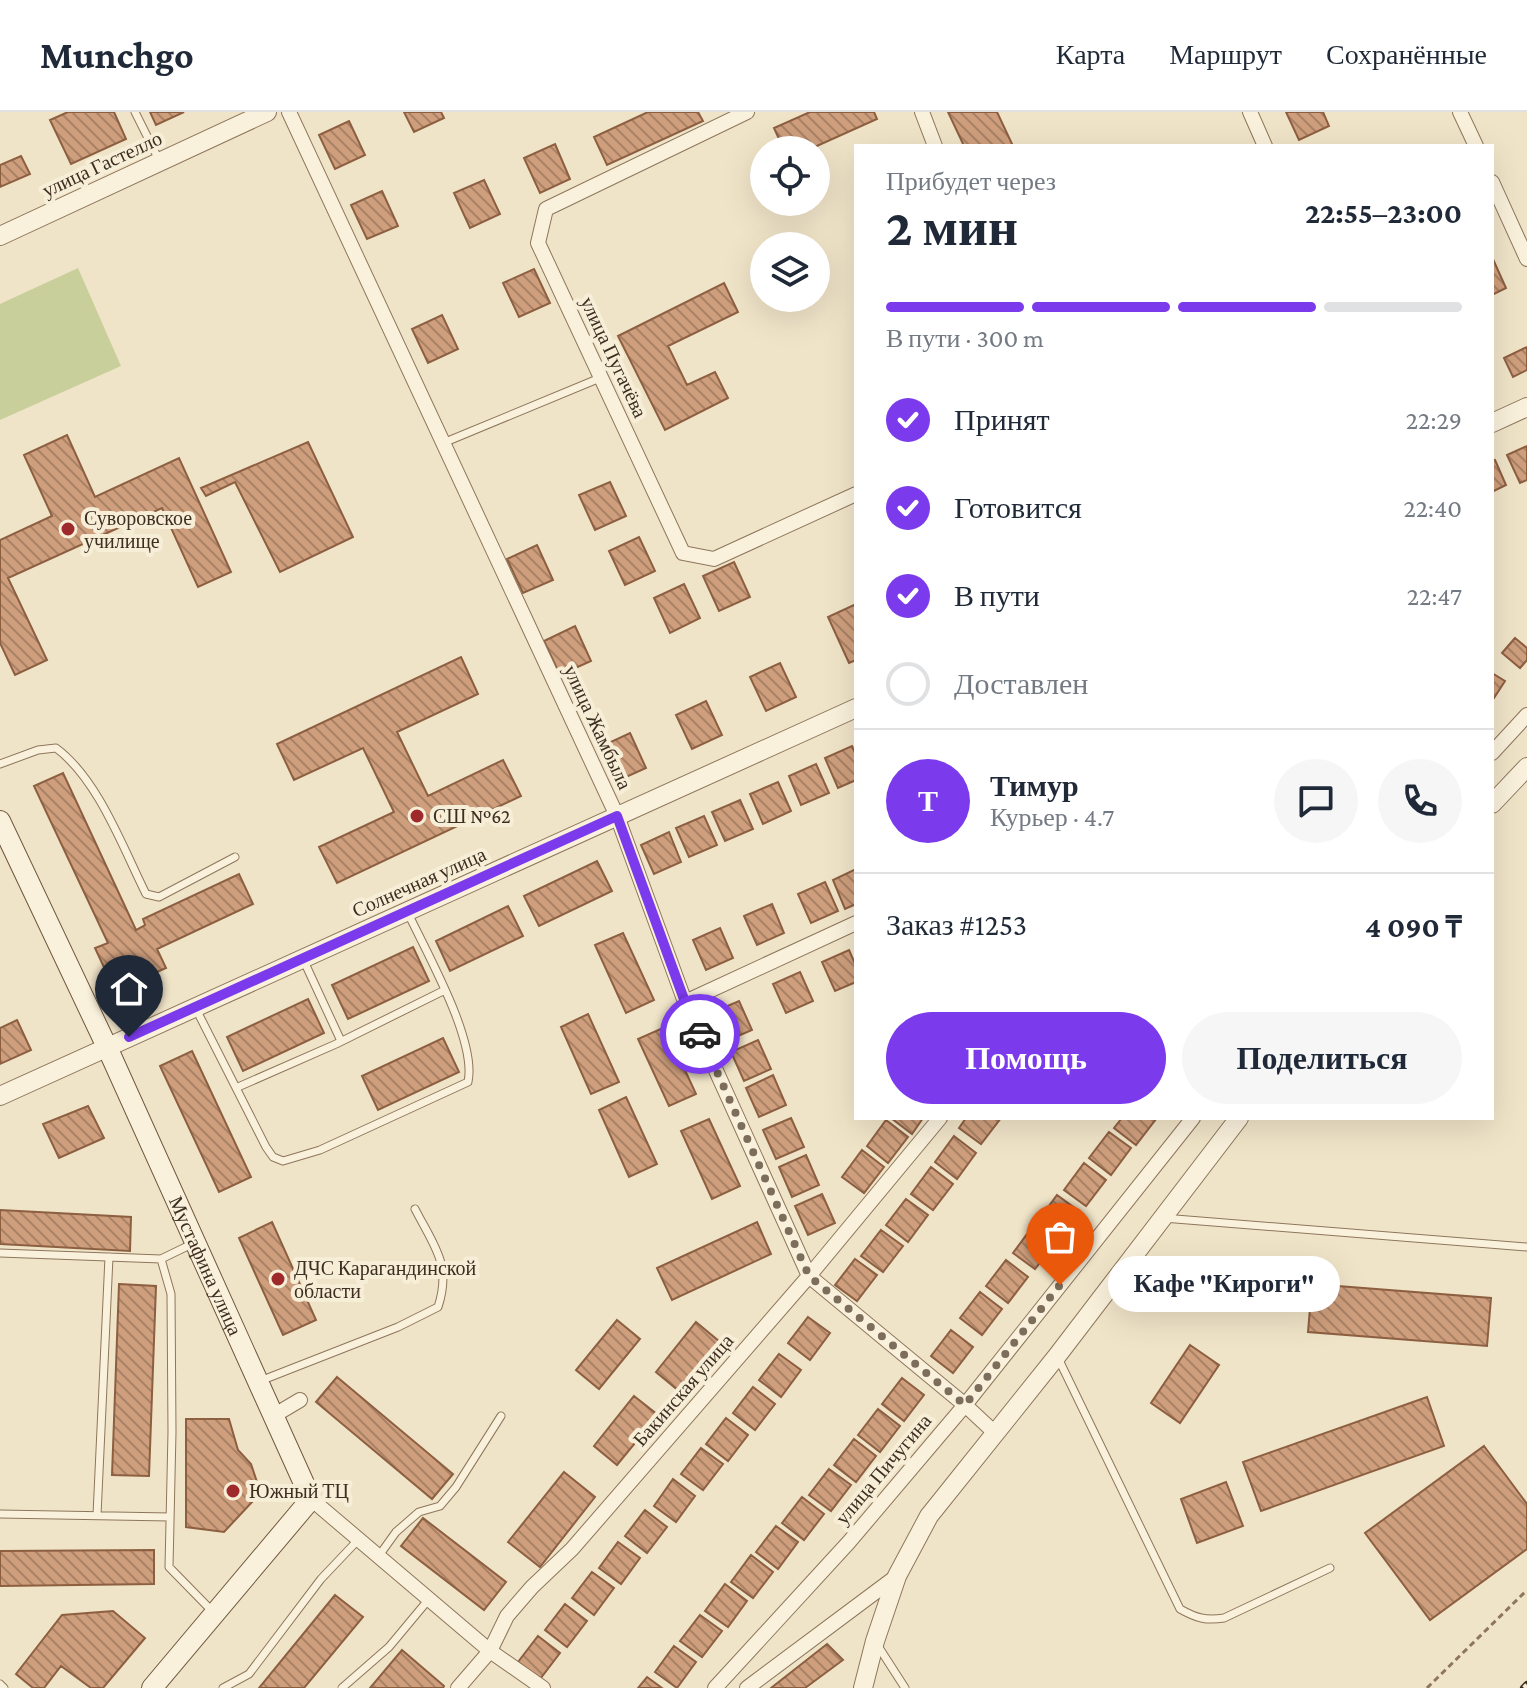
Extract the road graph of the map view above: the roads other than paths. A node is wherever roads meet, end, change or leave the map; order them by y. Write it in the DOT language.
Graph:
graph roads {
  1 [pos="135,112"];
  2 [pos="267,112"];
  3 [pos="289,112"];
  4 [pos="747,112"];
  5 [pos="922,112"];
  6 [pos="1250,112"];
  7 [pos="1460,112"];
  8 [pos="934,144"];
  9 [pos="1264,144"];
  10 [pos="1475,144"];
  11 [pos="160,162"];
  12 [pos="1494,186"];
  13 [pos="0,236"];
  14 [pos="1527,259"];
  15 [pos="602,378"];
  16 [pos="1527,407"];
  17 [pos="1494,422"];
  18 [pos="443,443"];
  19 [pos="854,495"];
  20 [pos="854,709"];
  21 [pos="1527,715"];
  22 [pos="1494,751"];
  23 [pos="0,764"];
  24 [pos="1527,767"];
  25 [pos="1494,802"];
  26 [pos="617,816"];
  27 [pos="0,821"];
  28 [pos="235,857"];
  29 [pos="407,911"];
  30 [pos="854,924"];
  31 [pos="303,958"];
  32 [pos="443,991"];
  33 [pos="685,1002"];
  34 [pos="195,1007"];
  35 [pos="341,1041"];
  36 [pos="107,1047"];
  37 [pos="238,1087"];
  38 [pos="0,1096"];
  39 [pos="938,1120"];
  40 [pos="1191,1120"];
  41 [pos="1237,1120"];
  42 [pos="415,1209"];
  43 [pos="1161,1218"];
  44 [pos="195,1243"];
  45 [pos="1527,1247"];
  46 [pos="0,1253"];
  47 [pos="109,1257"];
  48 [pos="161,1259"];
  49 [pos="809,1276"];
  50 [pos="1057,1356"];
  51 [pos="258,1382"];
  52 [pos="300,1400"];
  53 [pos="965,1405"];
  54 [pos="273,1416"];
  55 [pos="501,1416"];
  56 [pos="995,1433"];
  57 [pos="311,1499"];
  58 [pos="0,1514"];
  59 [pos="97,1515"];
  60 [pos="170,1517"];
  61 [pos="358,1539"];
  62 [pos="378,1557"];
  63 [pos="1330,1568"];
  64 [pos="897,1576"];
  65 [pos="429,1599"];
  66 [pos="215,1613"];
  67 [pos="875,1641"];
  68 [pos="490,1651"];
  69 [pos="152,1688"];
  70 [pos="223,1688"];
  71 [pos="342,1688"];
  72 [pos="458,1688"];
  73 [pos="543,1688"];
  74 [pos="715,1688"];
  75 [pos="747,1688"];
  76 [pos="863,1688"];
  77 [pos="905,1688"];
  1 -- 11 [label="lane"];
  2 -- 11 [label="street, улица Гастелло"];
  3 -- 18 [label="street, улица Жамбыла"];
  4 -- 15 [label="street, улица Пугачёва"];
  5 -- 8 [label="street"];
  6 -- 9 [label="street"];
  7 -- 10 [label="street"];
  11 -- 13 [label="street, улица Гастелло"];
  12 -- 14 [label="street"];
  15 -- 18 [label="lane"];
  15 -- 19 [label="street, улица Пугачёва"];
  16 -- 17 [label="street"];
  18 -- 26 [label="street, улица Жамбыла"];
  20 -- 26 [label="street, Солнечная улица"];
  21 -- 22 [label="street"];
  23 -- 28 [label="lane"];
  24 -- 25 [label="street"];
  26 -- 29 [label="street, Солнечная улица"];
  26 -- 33 [label="street, улица Жамбыла"];
  27 -- 36 [label="main road, Мустафина улица"];
  29 -- 31 [label="street, Солнечная улица"];
  29 -- 32 [label="lane"];
  30 -- 33 [label="street"];
  31 -- 34 [label="street, Солнечная улица"];
  31 -- 35 [label="lane"];
  32 -- 35 [label="lane"];
  32 -- 37 [label="lane"];
  33 -- 49 [label="street, улица Жамбыла"];
  34 -- 36 [label="street, Солнечная улица"];
  34 -- 37 [label="lane"];
  35 -- 37 [label="lane"];
  36 -- 38 [label="street, Солнечная улица"];
  36 -- 44 [label="main road, Мустафина улица"];
  39 -- 49 [label="street, Бакинская улица"];
  40 -- 53 [label="street, улица Пичугина"];
  41 -- 43 [label="street"];
  42 -- 51 [label="lane"];
  43 -- 45 [label="lane"];
  43 -- 50 [label="street"];
  44 -- 48 [label="lane"];
  44 -- 51 [label="main road, Мустафина улица"];
  46 -- 47 [label="lane"];
  47 -- 48 [label="lane"];
  47 -- 59 [label="lane"];
  48 -- 60 [label="lane"];
  49 -- 53 [label="street, улица Жамбыла"];
  49 -- 68 [label="street, Бакинская улица"];
  50 -- 56 [label="street"];
  50 -- 63 [label="lane"];
  51 -- 54 [label="main road, Мустафина улица"];
  52 -- 54 [label="street"];
  53 -- 56 [label="street, улица Жамбыла"];
  53 -- 74 [label="street, улица Пичугина"];
  54 -- 57 [label="main road, Мустафина улица"];
  55 -- 62 [label="lane"];
  56 -- 64 [label="street"];
  57 -- 61 [label="street, Мустафина улица"];
  57 -- 66 [label="main road"];
  58 -- 59 [label="lane"];
  59 -- 60 [label="lane"];
  60 -- 66 [label="lane"];
  61 -- 62 [label="street, Мустафина улица"];
  61 -- 70 [label="lane"];
  62 -- 65 [label="street, Мустафина улица"];
  64 -- 67 [label="street"];
  64 -- 75 [label="street"];
  65 -- 68 [label="street, Мустафина улица"];
  65 -- 71 [label="lane"];
  66 -- 69 [label="main road"];
  67 -- 76 [label="street"];
  67 -- 77 [label="lane"];
  68 -- 72 [label="street, Бакинская улица"];
  68 -- 73 [label="street, Мустафина улица"];
}
